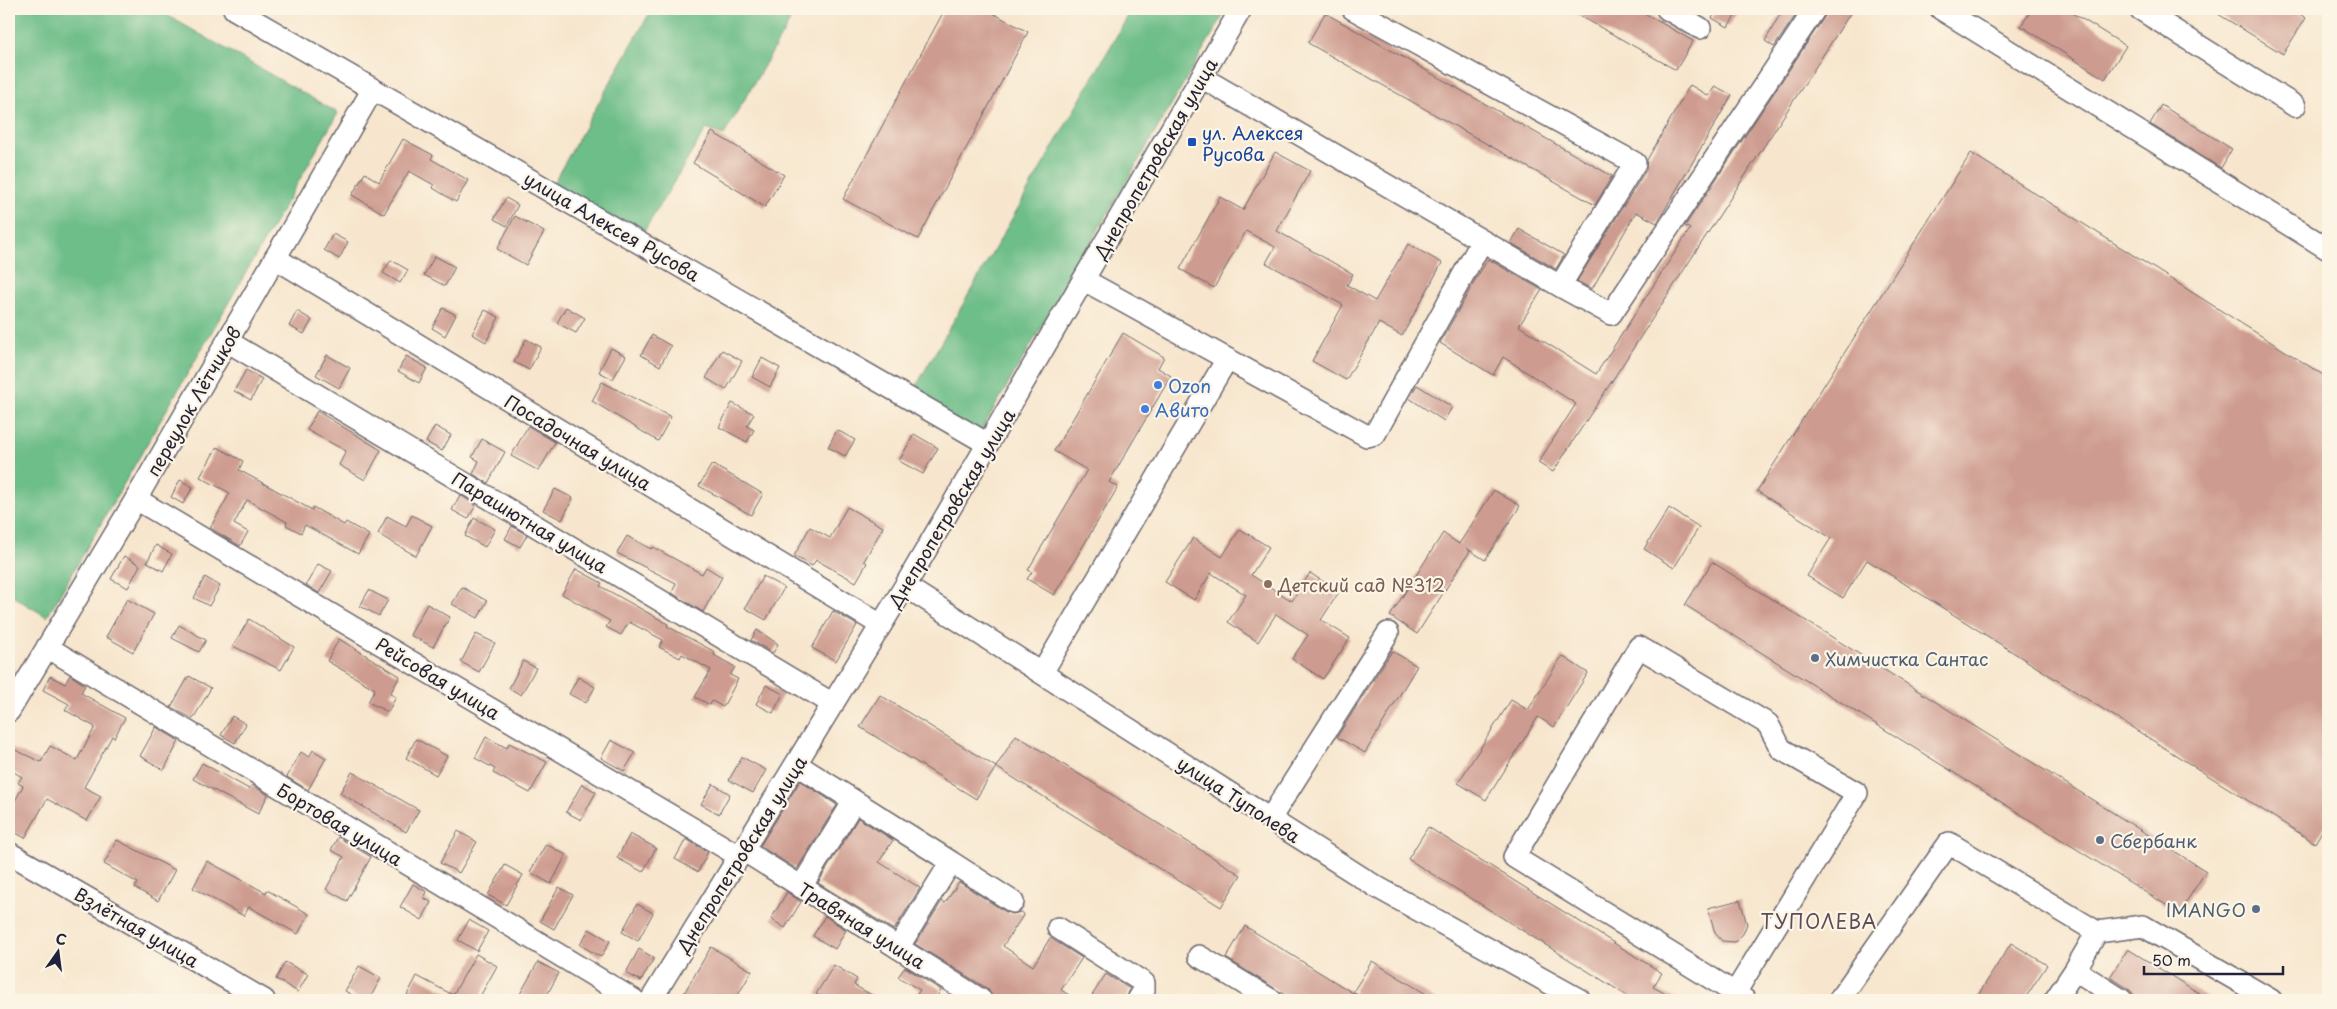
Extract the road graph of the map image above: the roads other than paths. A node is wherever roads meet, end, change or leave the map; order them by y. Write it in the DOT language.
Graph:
graph roads {
  1 [pos="234,9"];
  2 [pos="1241,9"];
  3 [pos="1353,9"];
  4 [pos="1667,9"];
  5 [pos="1815,9"];
  6 [pos="1941,9"];
  7 [pos="2140,9"];
  8 [pos="1700,28"];
  9 [pos="1201,77"];
  10 [pos="373,88"];
  11 [pos="2295,106"];
  12 [pos="1482,241"];
  13 [pos="2328,249"];
  14 [pos="275,258"];
  15 [pos="1084,280"];
  16 [pos="1560,286"];
  17 [pos="227,341"];
  18 [pos="1227,359"];
  19 [pos="988,444"];
  20 [pos="136,499"];
  21 [pos="905,586"];
  22 [pos="881,625"];
  23 [pos="1388,633"];
  24 [pos="47,647"];
  25 [pos="1042,673"];
  26 [pos="833,704"];
  27 [pos="9,711"];
  28 [pos="796,764"];
  29 [pos="854,801"];
  30 [pos="1270,819"];
  31 [pos="9,853"];
  32 [pos="741,853"];
  33 [pos="951,862"];
  34 [pos="801,887"];
  35 [pos="1013,902"];
  36 [pos="1058,928"];
  37 [pos="2098,932"];
  38 [pos="898,948"];
  39 [pos="1199,956"];
  40 [pos="2075,970"];
  41 [pos="1740,997"];
  42 [pos="264,1000"];
  43 [pos="634,1000"];
  44 [pos="651,1000"];
  45 [pos="981,1000"];
  46 [pos="1138,1000"];
  47 [pos="1271,1000"];
  48 [pos="1580,1000"];
  49 [pos="1839,1000"];
  50 [pos="2055,1000"];
  51 [pos="2122,1000"];
  52 [pos="2271,1000"];
  1 -- 10 [label="street, улица Алексея Русова"];
  2 -- 9 [label="street, Днепропетровская улица"];
  3 -- 16 [label="street"];
  4 -- 8 [label="street"];
  5 -- 16 [label="street"];
  6 -- 13 [label="street"];
  7 -- 11 [label="street"];
  9 -- 12 [label="street"];
  9 -- 15 [label="street, Днепропетровская улица"];
  10 -- 14 [label="street, переулок Лётчиков"];
  10 -- 19 [label="street, улица Алексея Русова"];
  12 -- 16 [label="street"];
  12 -- 18 [label="street"];
  14 -- 17 [label="street, переулок Лётчиков"];
  14 -- 22 [label="street, Посадочная улица"];
  15 -- 18 [label="street"];
  15 -- 19 [label="street, Днепропетровская улица"];
  17 -- 20 [label="street, переулок Лётчиков"];
  17 -- 26 [label="street, Парашютная улица"];
  18 -- 25 [label="street"];
  19 -- 21 [label="street, Днепропетровская улица"];
  20 -- 24 [label="street, переулок Лётчиков"];
  20 -- 32 [label="street, Рейсовая улица"];
  21 -- 22 [label="street, Днепропетровская улица"];
  21 -- 25 [label="street, улица Туполева"];
  22 -- 26 [label="street, Днепропетровская улица"];
  23 -- 30 [label="street"];
  24 -- 27 [label="street, переулок Лётчиков"];
  24 -- 43 [label="street, Бортовая улица"];
  25 -- 30 [label="street, улица Туполева"];
  26 -- 28 [label="street, Днепропетровская улица"];
  28 -- 29 [label="street"];
  28 -- 32 [label="street, Днепропетровская улица"];
  29 -- 33 [label="street"];
  29 -- 34 [label="street"];
  30 -- 48 [label="street, улица Туполева"];
  31 -- 42 [label="street, Взлётная улица"];
  32 -- 34 [label="street, Травяная улица"];
  32 -- 44 [label="street, Днепропетровская улица"];
  33 -- 35 [label="street"];
  33 -- 38 [label="street"];
  34 -- 38 [label="street, Травяная улица"];
  36 -- 46 [label="street"];
  37 -- 40 [label="street"];
  37 -- 49 [label="street"];
  37 -- 52 [label="street"];
  38 -- 45 [label="street, Травяная улица"];
  39 -- 47 [label="street"];
  40 -- 50 [label="street"];
  40 -- 51 [label="street"];
  41 -- 41 [label="street"];
}
